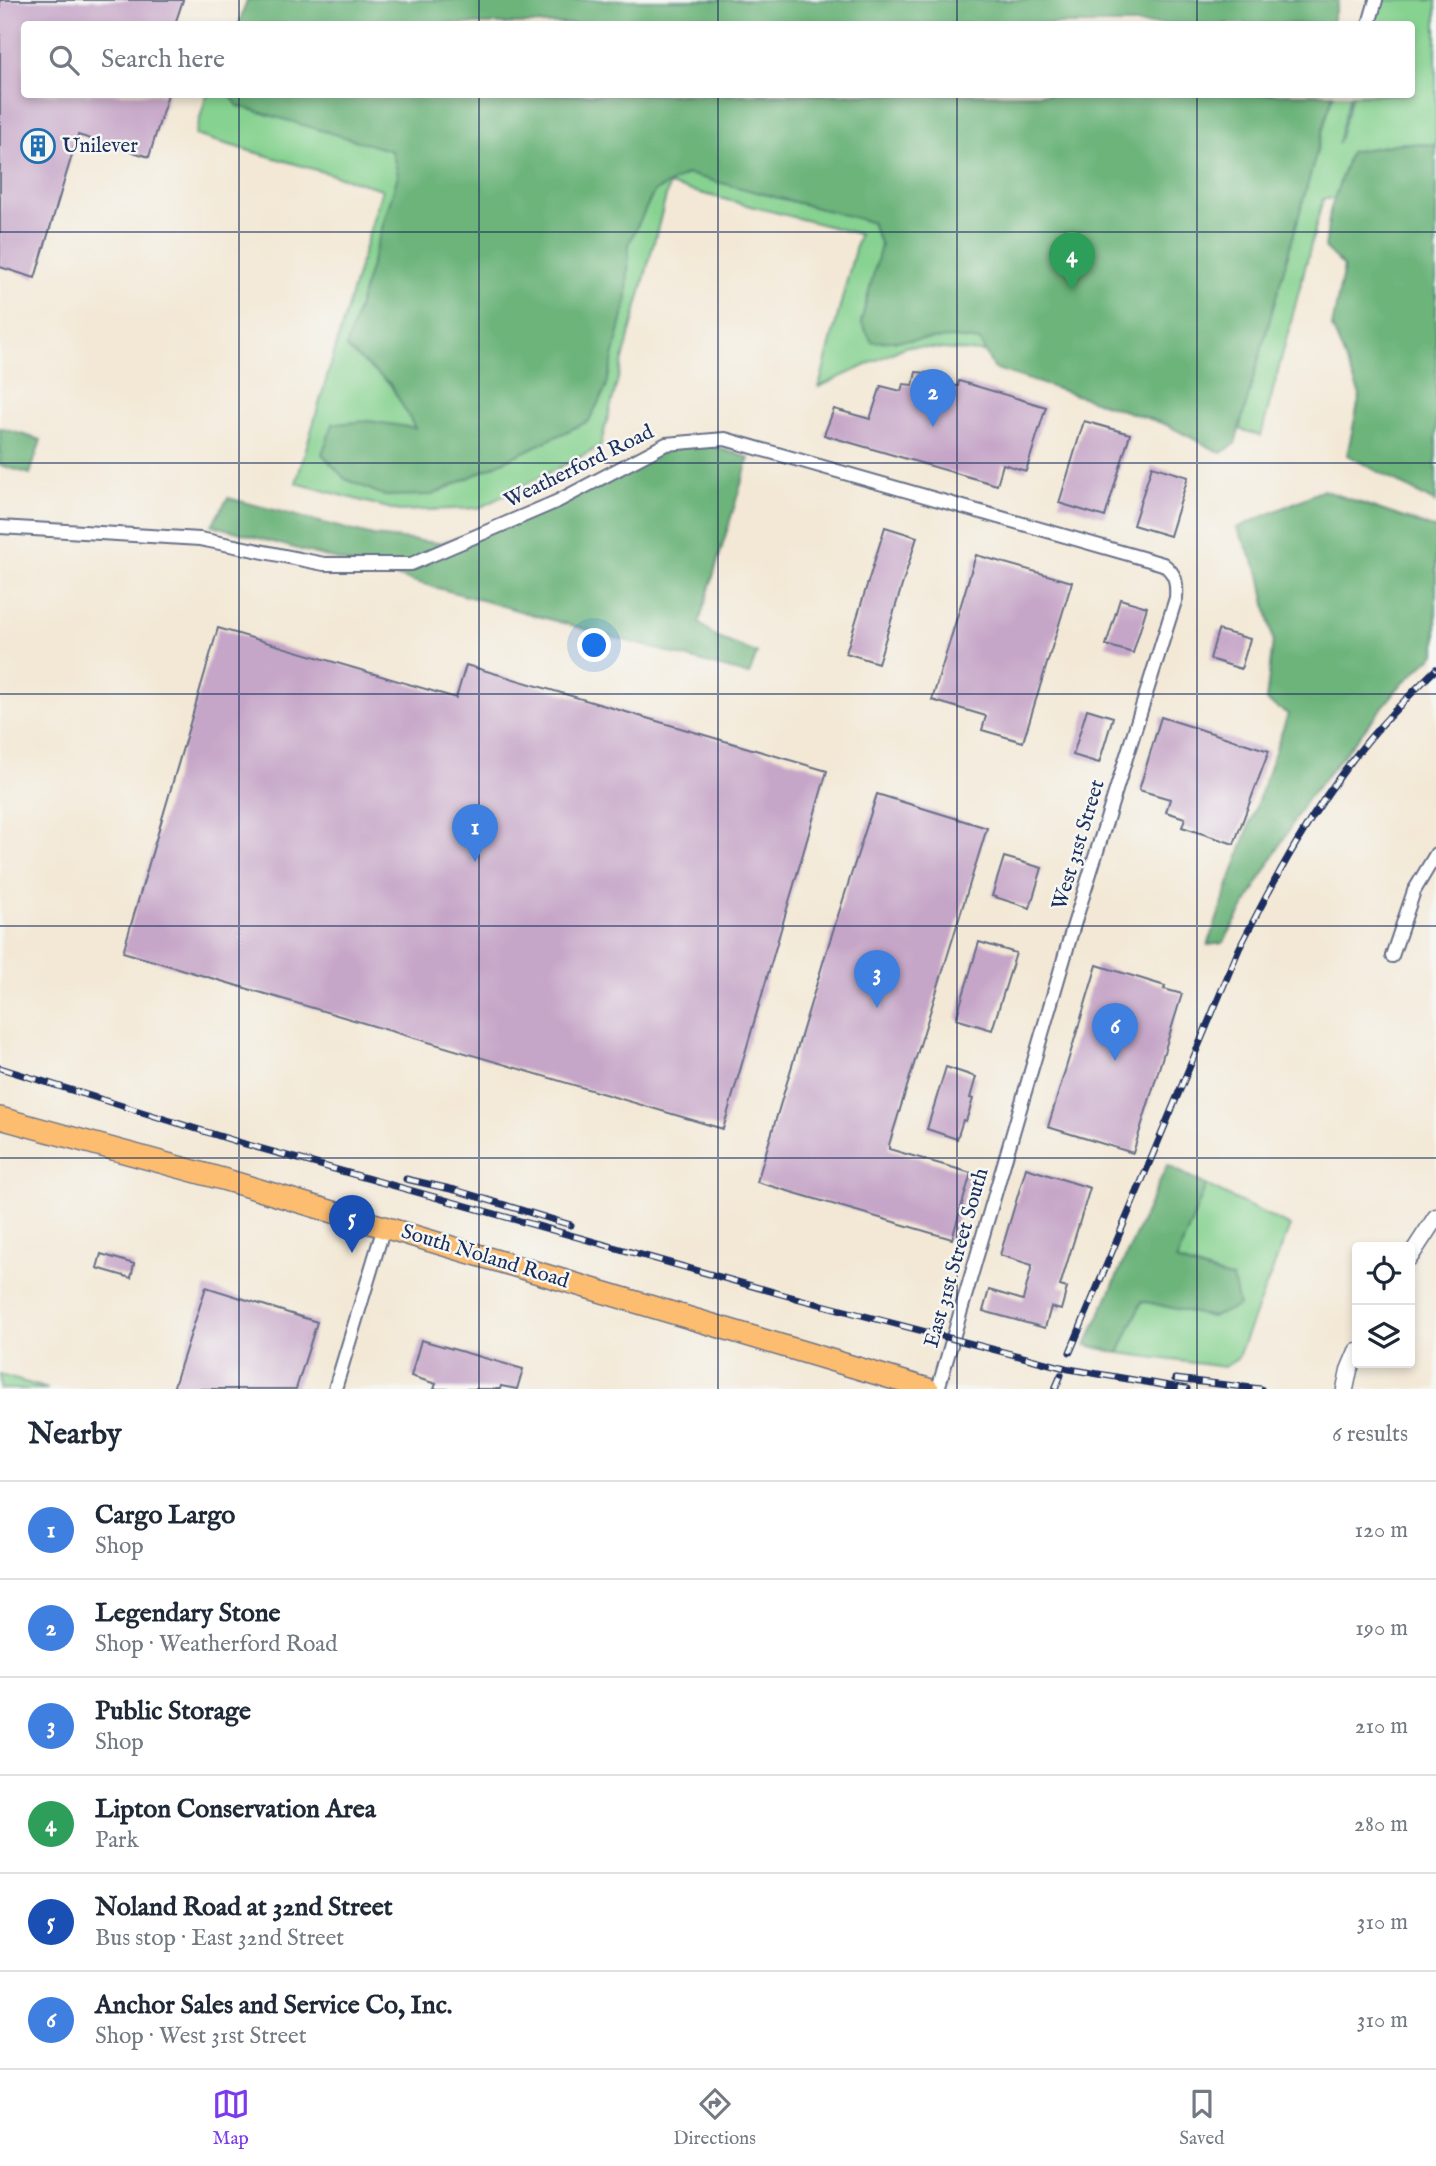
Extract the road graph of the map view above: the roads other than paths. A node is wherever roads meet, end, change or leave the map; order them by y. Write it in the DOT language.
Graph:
graph roads {
  1 [pos="1376,0"];
  2 [pos="1370,21"];
  3 [pos="0,527"];
  4 [pos="1167,567"];
  5 [pos="1436,854"];
  6 [pos="1392,956"];
  7 [pos="0,1118"];
  8 [pos="1012,1138"];
  9 [pos="1436,1217"];
  10 [pos="383,1227"];
  11 [pos="1415,1249"];
  12 [pos="1352,1363"];
  13 [pos="335,1389"];
  14 [pos="928,1389"];
  15 [pos="938,1389"];
  16 [pos="1345,1389"];
  1 -- 2 [label="street"];
  3 -- 4 [label="street, Weatherford Road"];
  4 -- 8 [label="street, West 31st Street"];
  5 -- 6 [label="street"];
  7 -- 10 [label="main road, South Noland Road"];
  8 -- 15 [label="street, East 31st Street South"];
  9 -- 11 [label="street"];
  10 -- 13 [label="street"];
  10 -- 14 [label="main road, South Noland Road"];
  12 -- 16 [label="street"];
}
